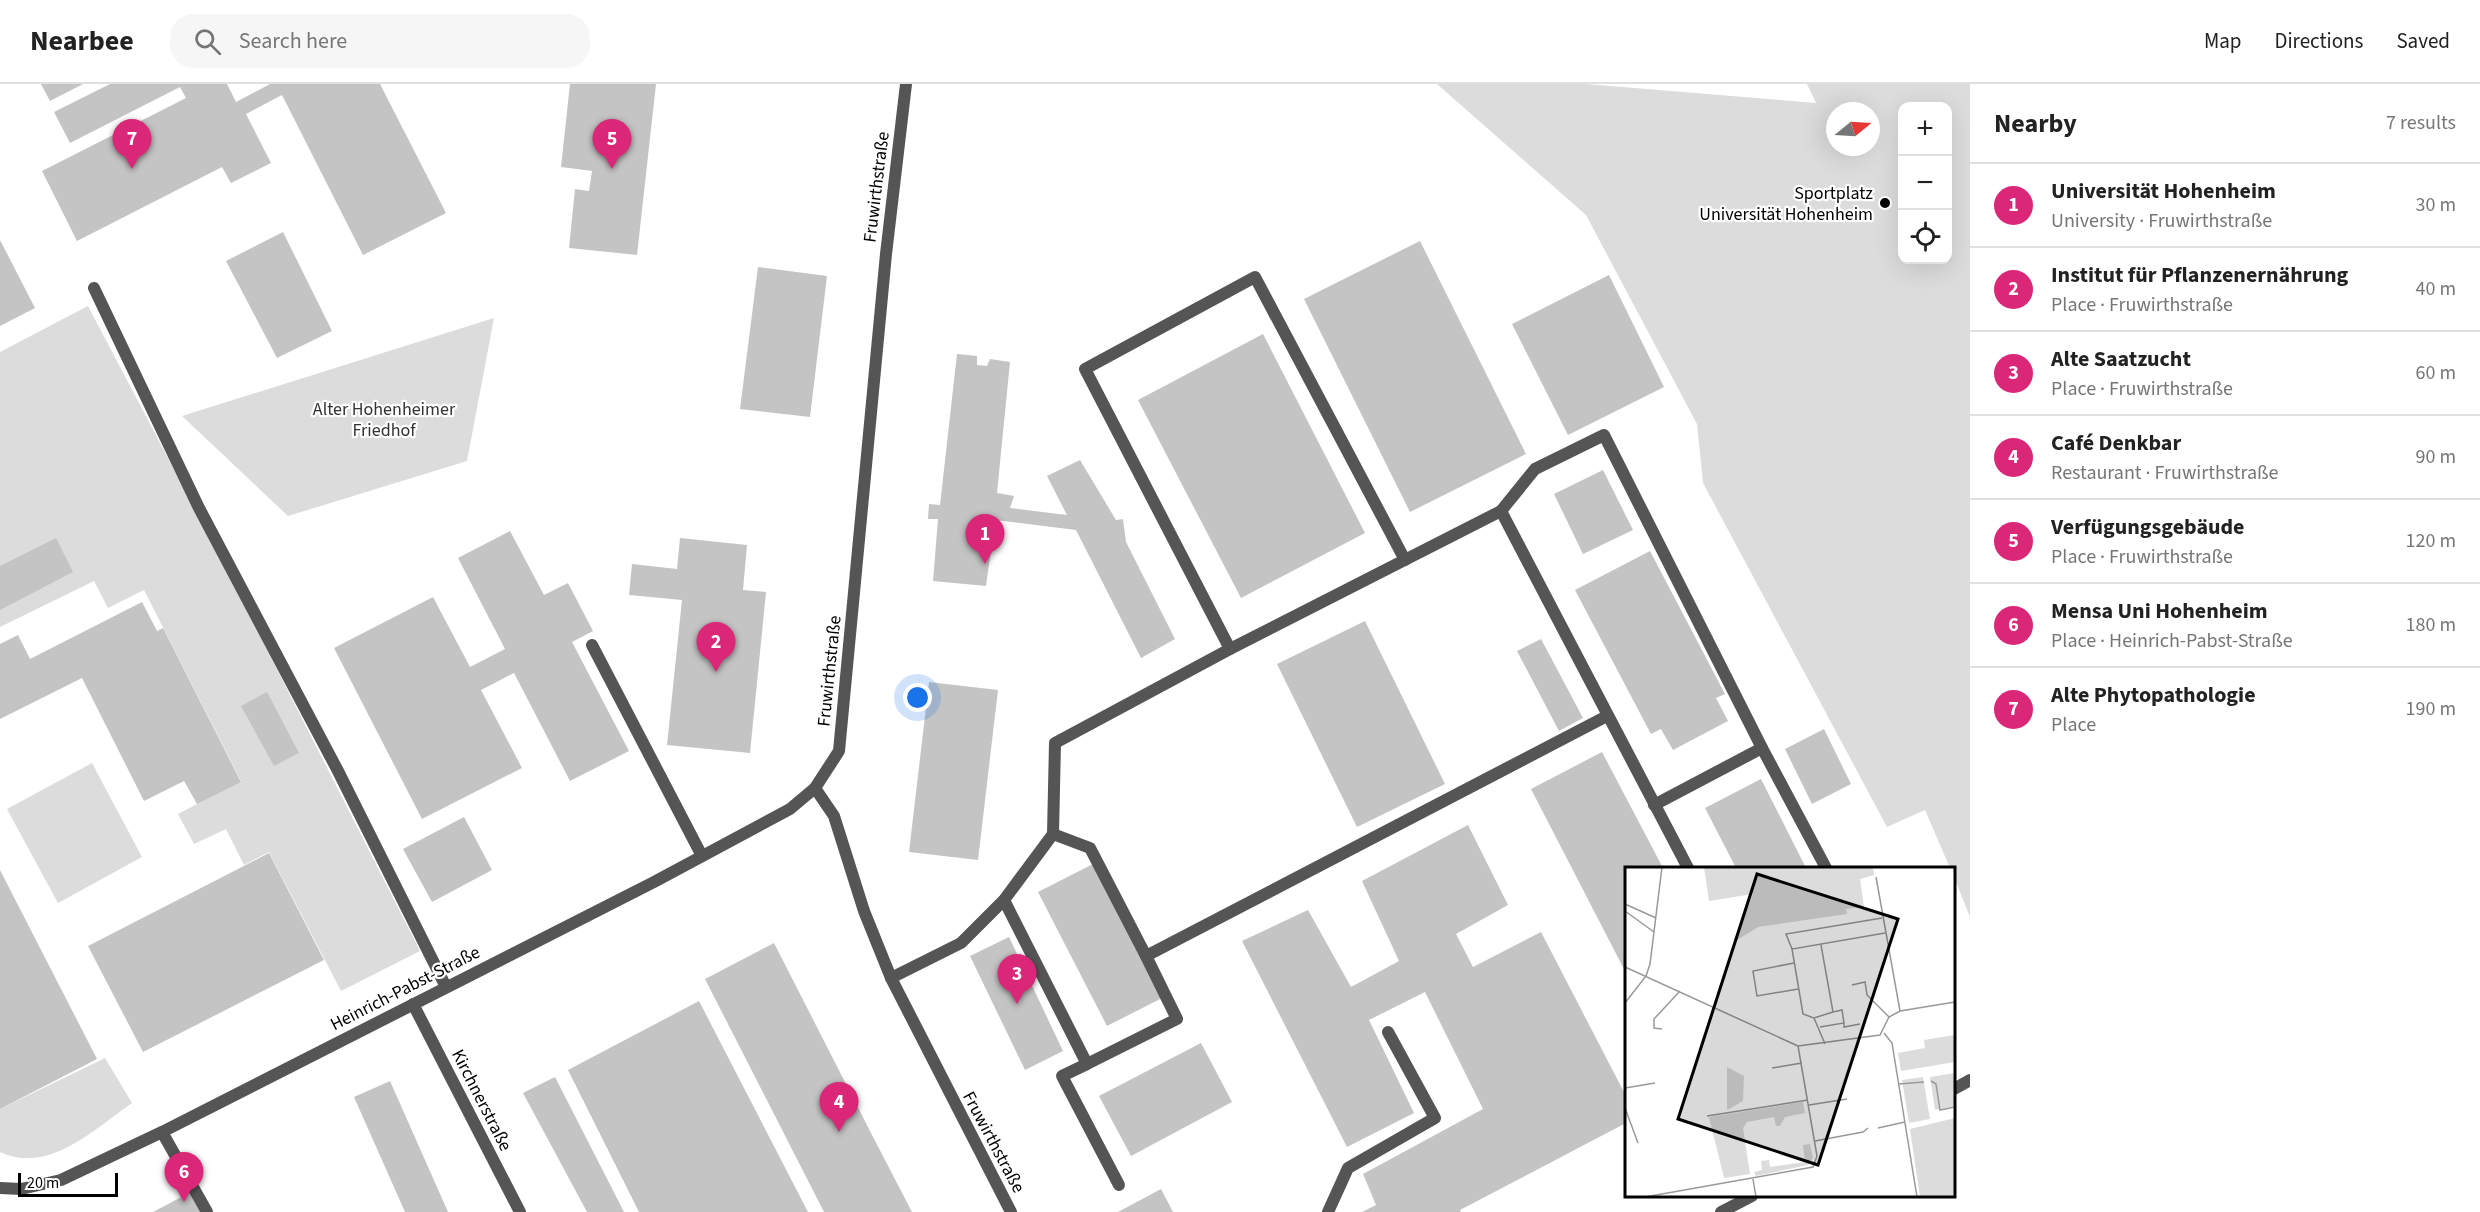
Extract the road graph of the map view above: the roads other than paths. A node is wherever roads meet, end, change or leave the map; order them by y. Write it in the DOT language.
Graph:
graph roads {
  1 [pos="906,84"];
  2 [pos="94,288"];
  3 [pos="1501,511"];
  4 [pos="1405,560"];
  5 [pos="592,645"];
  6 [pos="1230,649"];
  7 [pos="1606,716"];
  8 [pos="1762,748"];
  9 [pos="814,788"];
  10 [pos="1654,805"];
  11 [pos="1053,834"];
  12 [pos="702,856"];
  13 [pos="1687,867"];
  14 [pos="1825,867"];
  15 [pos="1004,900"];
  16 [pos="1146,956"];
  17 [pos="891,978"];
  18 [pos="446,987"];
  19 [pos="413,1004"];
  20 [pos="1388,1032"];
  21 [pos="1088,1064"];
  22 [pos="1970,1080"];
  23 [pos="1955,1088"];
  24 [pos="162,1132"];
  25 [pos="1119,1185"];
  26 [pos="0,1188"];
  27 [pos="1750,1197"];
  28 [pos="207,1212"];
  29 [pos="520,1212"];
  30 [pos="1011,1212"];
  31 [pos="1328,1212"];
  32 [pos="1721,1212"];
  1 -- 9 [label="street, Fruwirthstraße"];
  2 -- 18 [label="street"];
  3 -- 4 [label="street"];
  3 -- 7 [label="street"];
  3 -- 8 [label="street"];
  4 -- 6 [label="street"];
  4 -- 6 [label="street"];
  5 -- 12 [label="street"];
  6 -- 11 [label="street"];
  7 -- 10 [label="street"];
  7 -- 16 [label="street"];
  8 -- 10 [label="street"];
  8 -- 14 [label="street"];
  9 -- 12 [label="street, Heinrich-Pabst-Straße"];
  9 -- 17 [label="street, Fruwirthstraße"];
  10 -- 13 [label="street"];
  11 -- 15 [label="street"];
  11 -- 16 [label="street"];
  12 -- 18 [label="street, Heinrich-Pabst-Straße"];
  15 -- 17 [label="street"];
  15 -- 21 [label="street"];
  16 -- 21 [label="street"];
  17 -- 30 [label="street, Fruwirthstraße"];
  18 -- 19 [label="street, Heinrich-Pabst-Straße"];
  19 -- 24 [label="street, Heinrich-Pabst-Straße"];
  19 -- 29 [label="street, Kirchnerstraße"];
  20 -- 31 [label="street"];
  21 -- 25 [label="street"];
  22 -- 23 [label="street"];
  24 -- 26 [label="street, Heinrich-Pabst-Straße"];
  24 -- 28 [label="street"];
  27 -- 32 [label="street"];
}
